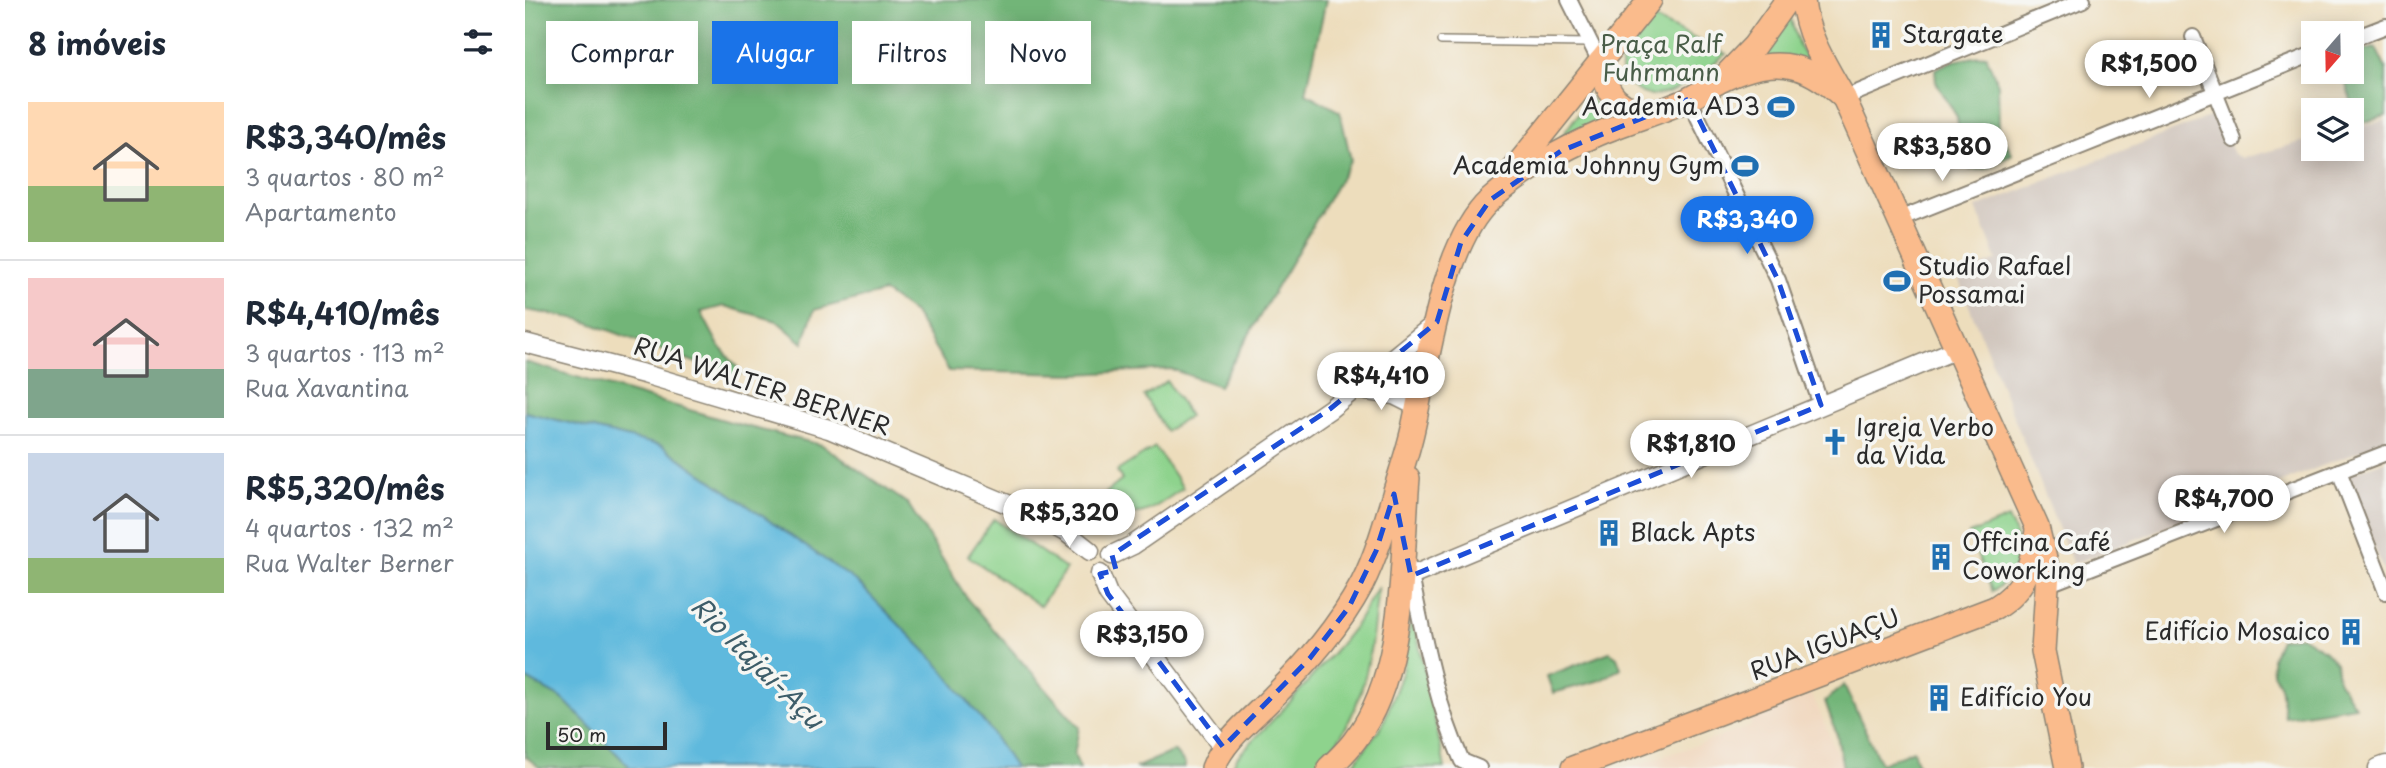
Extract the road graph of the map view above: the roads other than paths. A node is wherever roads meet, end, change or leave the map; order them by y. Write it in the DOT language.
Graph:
graph roads {
  1 [pos="1569,0"];
  2 [pos="1650,0"];
  3 [pos="1787,0"];
  4 [pos="1803,0"];
  5 [pos="2083,0"];
  6 [pos="2386,26"];
  7 [pos="2364,34"];
  8 [pos="2193,37"];
  9 [pos="1441,41"];
  10 [pos="1595,53"];
  11 [pos="2301,59"];
  12 [pos="1720,81"];
  13 [pos="2215,93"];
  14 [pos="1844,98"];
  15 [pos="1689,99"];
  16 [pos="1664,110"];
  17 [pos="2234,140"];
  18 [pos="1490,200"];
  19 [pos="1899,219"];
  20 [pos="1437,322"];
  21 [pos="525,343"];
  22 [pos="1957,349"];
  23 [pos="1354,389"];
  24 [pos="1821,405"];
  25 [pos="1418,407"];
  26 [pos="1411,437"];
  27 [pos="2386,453"];
  28 [pos="2339,471"];
  29 [pos="2037,527"];
  30 [pos="1404,544"];
  31 [pos="1090,551"];
  32 [pos="1112,555"];
  33 [pos="1100,574"];
  34 [pos="1411,576"];
  35 [pos="2049,584"];
  36 [pos="2386,592"];
  37 [pos="1218,758"];
  38 [pos="2386,765"];
  39 [pos="1578,766"];
  40 [pos="2062,766"];
  41 [pos="1329,768"];
  42 [pos="1479,768"];
  43 [pos="1558,768"];
  44 [pos="2378,768"];
  1 -- 10 [label="street"];
  2 -- 10 [label="main road"];
  3 -- 12 [label="main road"];
  4 -- 14 [label="main road"];
  5 -- 14 [label="street"];
  6 -- 7 [label="street"];
  8 -- 13 [label="street"];
  9 -- 10 [label="lane"];
  10 -- 16 [label="main road"];
  10 -- 18 [label="main road"];
  11 -- 13 [label="street"];
  12 -- 14 [label="main road"];
  12 -- 15 [label="main road"];
  13 -- 17 [label="street"];
  13 -- 19 [label="street"];
  14 -- 19 [label="main road"];
  15 -- 16 [label="main road"];
  15 -- 24 [label="street"];
  16 -- 18 [label="main road"];
  18 -- 20 [label="main road"];
  19 -- 22 [label="main road"];
  20 -- 23 [label="street"];
  20 -- 25 [label="main road"];
  21 -- 31 [label="street, RUA WALTER BERNER"];
  22 -- 24 [label="street"];
  22 -- 29 [label="main road"];
  23 -- 25 [label="street"];
  23 -- 32 [label="street"];
  24 -- 34 [label="street"];
  25 -- 26 [label="main road"];
  26 -- 30 [label="main road"];
  26 -- 37 [label="main road"];
  27 -- 28 [label="street"];
  28 -- 35 [label="street"];
  28 -- 36 [label="street"];
  29 -- 35 [label="main road"];
  29 -- 39 [label="main road, RUA IGUAÇU"];
  30 -- 34 [label="street"];
  30 -- 41 [label="main road"];
  31 -- 32 [label="street"];
  31 -- 33 [label="street"];
  32 -- 33 [label="street"];
  33 -- 37 [label="street"];
  34 -- 42 [label="street"];
  35 -- 40 [label="main road"];
  38 -- 44 [label="street"];
  39 -- 43 [label="street"];
}
